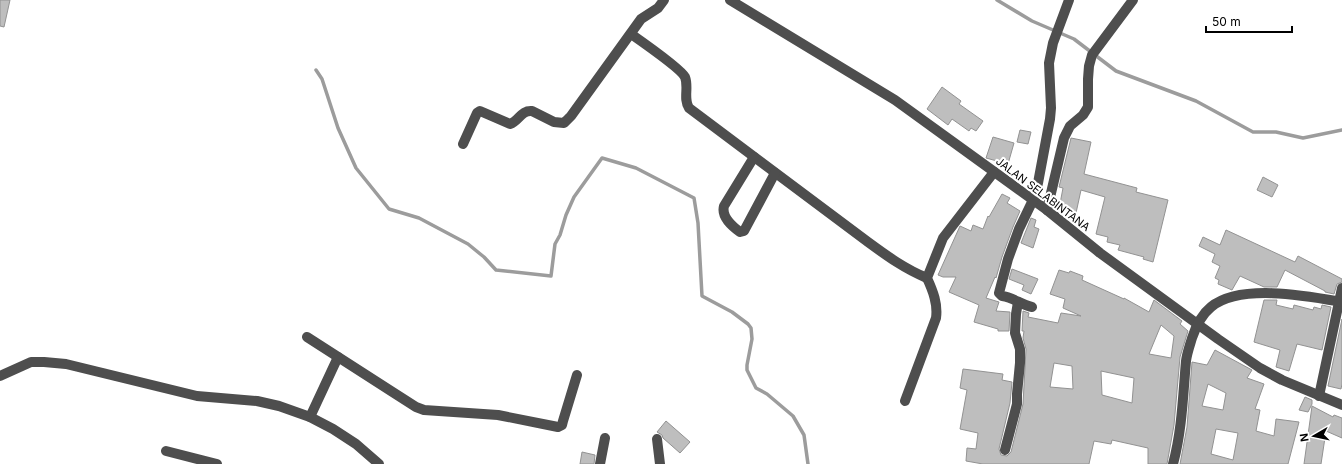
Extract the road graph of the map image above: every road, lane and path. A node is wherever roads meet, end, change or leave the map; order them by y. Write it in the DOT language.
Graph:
graph roads {
  1 [pos="664,0"];
  2 [pos="730,0"];
  3 [pos="1069,0"];
  4 [pos="1133,0"];
  5 [pos="631,34"];
  6 [pos="463,144"];
  7 [pos="754,157"];
  8 [pos="994,172"];
  9 [pos="775,173"];
  10 [pos="1033,200"];
  11 [pos="1048,210"];
  12 [pos="927,278"];
  13 [pos="1342,288"];
  14 [pos="1018,302"];
  15 [pos="1341,302"];
  16 [pos="1032,307"];
  17 [pos="1197,323"];
  18 [pos="307,337"];
  19 [pos="338,357"];
  20 [pos="577,375"];
  21 [pos="0,376"];
  22 [pos="1319,396"];
  23 [pos="905,401"];
  24 [pos="1342,405"];
  25 [pos="310,417"];
  26 [pos="606,438"];
  27 [pos="657,439"];
  28 [pos="1005,450"];
  29 [pos="166,451"];
  30 [pos="217,464"];
  31 [pos="379,464"];
  32 [pos="600,464"];
  33 [pos="660,464"];
  34 [pos="1174,464"];
  1 -- 5 [label="street"];
  2 -- 8 [label="street, JALAN SELABINTANA"];
  3 -- 10 [label="street"];
  4 -- 11 [label="street"];
  5 -- 6 [label="street"];
  5 -- 7 [label="street"];
  7 -- 9 [label="street"];
  7 -- 9 [label="street"];
  8 -- 10 [label="street, JALAN SELABINTANA"];
  8 -- 12 [label="street"];
  9 -- 12 [label="street"];
  10 -- 11 [label="street, JALAN SELABINTANA"];
  10 -- 14 [label="street"];
  11 -- 17 [label="street, JALAN SELABINTANA"];
  12 -- 23 [label="street"];
  13 -- 15 [label="street"];
  14 -- 16 [label="street"];
  14 -- 28 [label="street"];
  15 -- 17 [label="street"];
  15 -- 22 [label="street"];
  17 -- 22 [label="street, JALAN SELABINTANA"];
  17 -- 34 [label="street"];
  18 -- 19 [label="street"];
  19 -- 20 [label="street"];
  19 -- 25 [label="street"];
  21 -- 25 [label="street"];
  22 -- 24 [label="street, JALAN SELABINTANA"];
  25 -- 31 [label="street"];
  26 -- 32 [label="street"];
  27 -- 33 [label="street"];
  29 -- 30 [label="street"];
}
